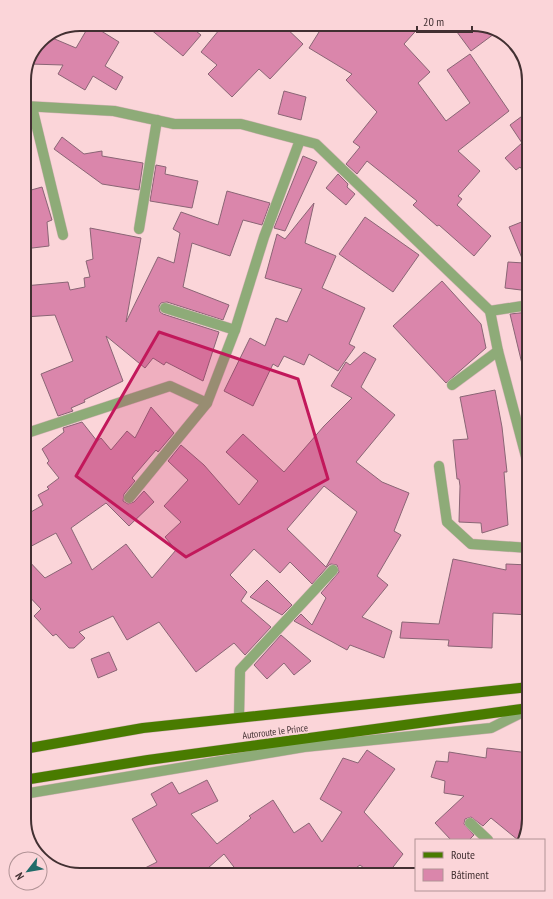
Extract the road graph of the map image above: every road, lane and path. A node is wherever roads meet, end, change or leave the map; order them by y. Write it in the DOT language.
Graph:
graph roads {
  1 [pos="31,106"];
  2 [pos="31,117"];
  3 [pos="157,120"];
  4 [pos="300,140"];
  5 [pos="139,229"];
  6 [pos="63,235"];
  7 [pos="522,306"];
  8 [pos="165,308"];
  9 [pos="490,311"];
  10 [pos="235,330"];
  11 [pos="498,351"];
  12 [pos="452,385"];
  13 [pos="207,403"];
  14 [pos="31,432"];
  15 [pos="522,442"];
  16 [pos="439,466"];
  17 [pos="129,498"];
  18 [pos="522,548"];
  19 [pos="333,570"];
  20 [pos="522,688"];
  21 [pos="522,709"];
  22 [pos="522,712"];
  23 [pos="239,717"];
  24 [pos="31,748"];
  25 [pos="31,779"];
  26 [pos="31,793"];
  27 [pos="470,824"];
  28 [pos="487,839"];
  1 -- 3 [label="street"];
  2 -- 6 [label="street"];
  3 -- 4 [label="street"];
  3 -- 5 [label="street"];
  4 -- 9 [label="street"];
  4 -- 10 [label="street"];
  7 -- 9 [label="street"];
  8 -- 10 [label="street"];
  9 -- 11 [label="street"];
  10 -- 13 [label="street"];
  11 -- 12 [label="street"];
  11 -- 15 [label="street"];
  13 -- 14 [label="street"];
  13 -- 17 [label="street"];
  16 -- 18 [label="street"];
  19 -- 23 [label="street"];
  20 -- 23 [label="main road, Autoroute le Prince"];
  21 -- 25 [label="main road, Autoroute le Prince"];
  22 -- 26 [label="street"];
  23 -- 24 [label="main road, Autoroute le Prince"];
  27 -- 28 [label="street"];
}
